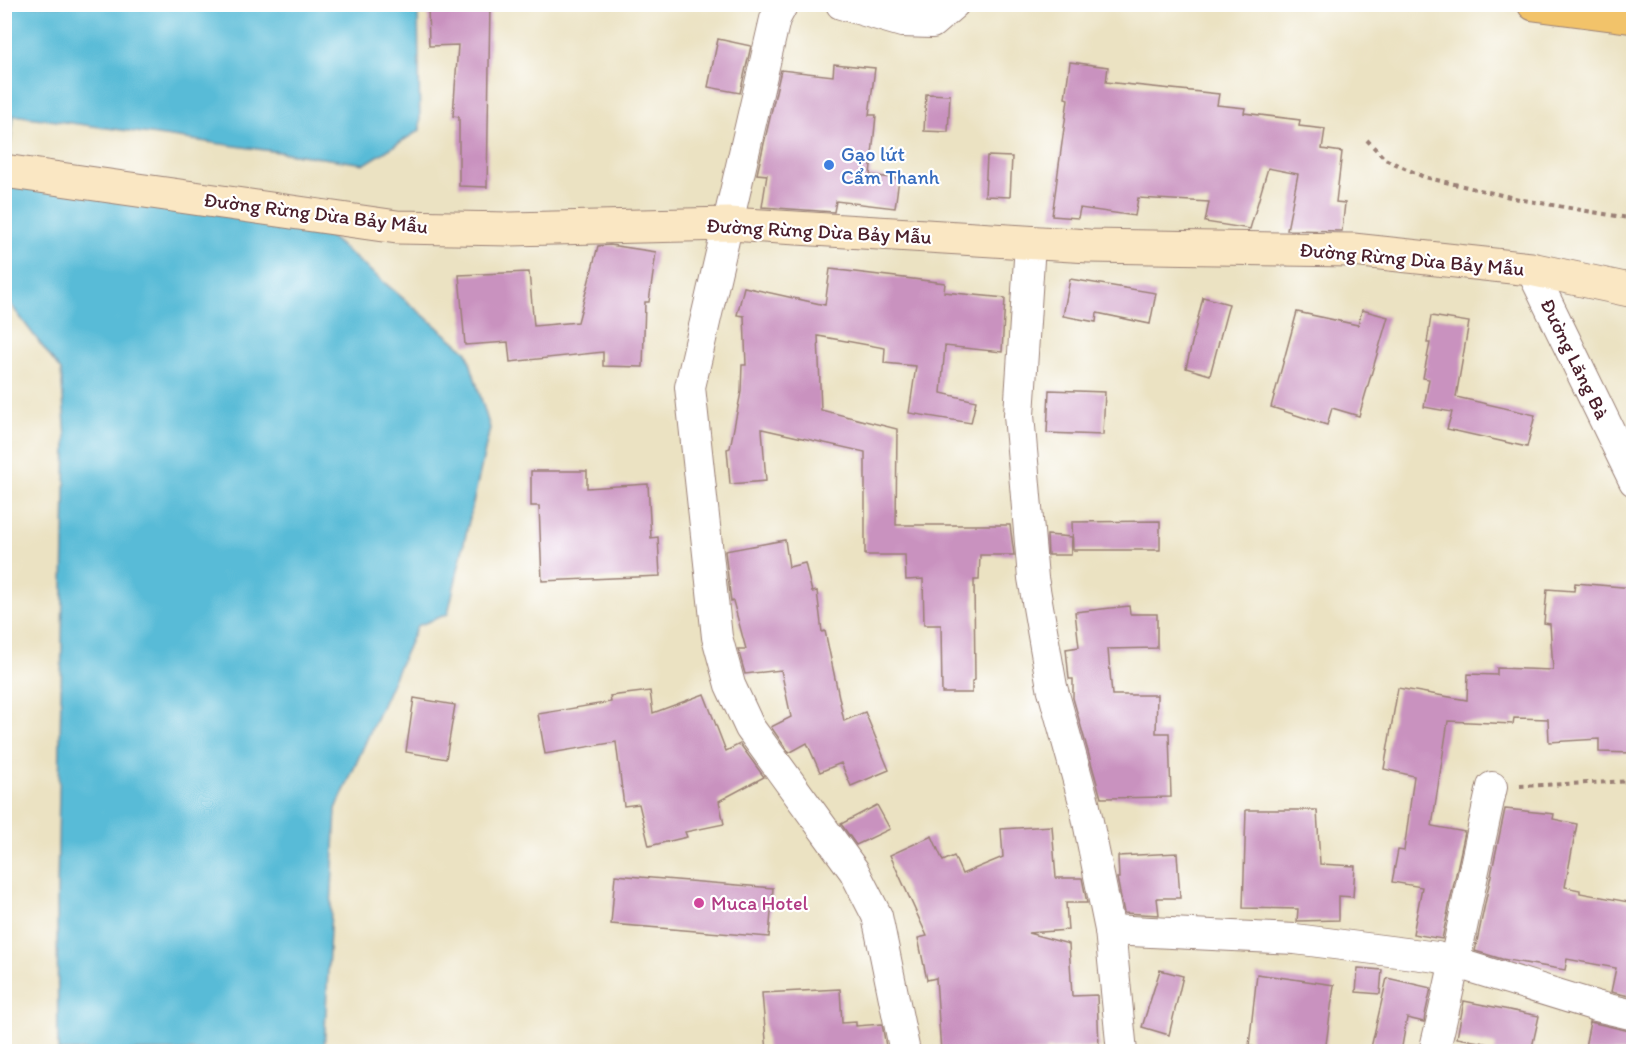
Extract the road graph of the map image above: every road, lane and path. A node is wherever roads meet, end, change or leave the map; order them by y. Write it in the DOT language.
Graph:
graph roads {
  1 [pos="783,4"];
  2 [pos="841,4"];
  3 [pos="954,4"];
  4 [pos="1534,4"];
  5 [pos="1634,17"];
  6 [pos="1367,140"];
  7 [pos="4,171"];
  8 [pos="1634,219"];
  9 [pos="729,224"];
  10 [pos="1030,243"];
  11 [pos="1531,269"];
  12 [pos="1634,291"];
  13 [pos="1634,481"];
  14 [pos="1634,782"];
  15 [pos="1492,787"];
  16 [pos="1110,930"];
  17 [pos="1456,963"];
  18 [pos="1634,1015"];
  19 [pos="905,1052"];
  20 [pos="1122,1052"];
  21 [pos="1434,1052"];
  1 -- 9 [label="street"];
  2 -- 3 [label="street"];
  4 -- 5 [label="main road"];
  6 -- 8 [label="path"];
  7 -- 9 [label="street, Đường Rừng Dừa Bảy Mẫu"];
  9 -- 10 [label="street, Đường Rừng Dừa Bảy Mẫu"];
  9 -- 19 [label="street"];
  10 -- 11 [label="street, Đường Rừng Dừa Bảy Mẫu"];
  10 -- 16 [label="street"];
  11 -- 12 [label="street, Đường Rừng Dừa Bảy Mẫu"];
  11 -- 13 [label="street, Đường Lăng Bà"];
  14 -- 15 [label="path"];
  15 -- 17 [label="street"];
  16 -- 17 [label="street"];
  16 -- 20 [label="street"];
  17 -- 18 [label="street"];
  17 -- 21 [label="street"];
}
